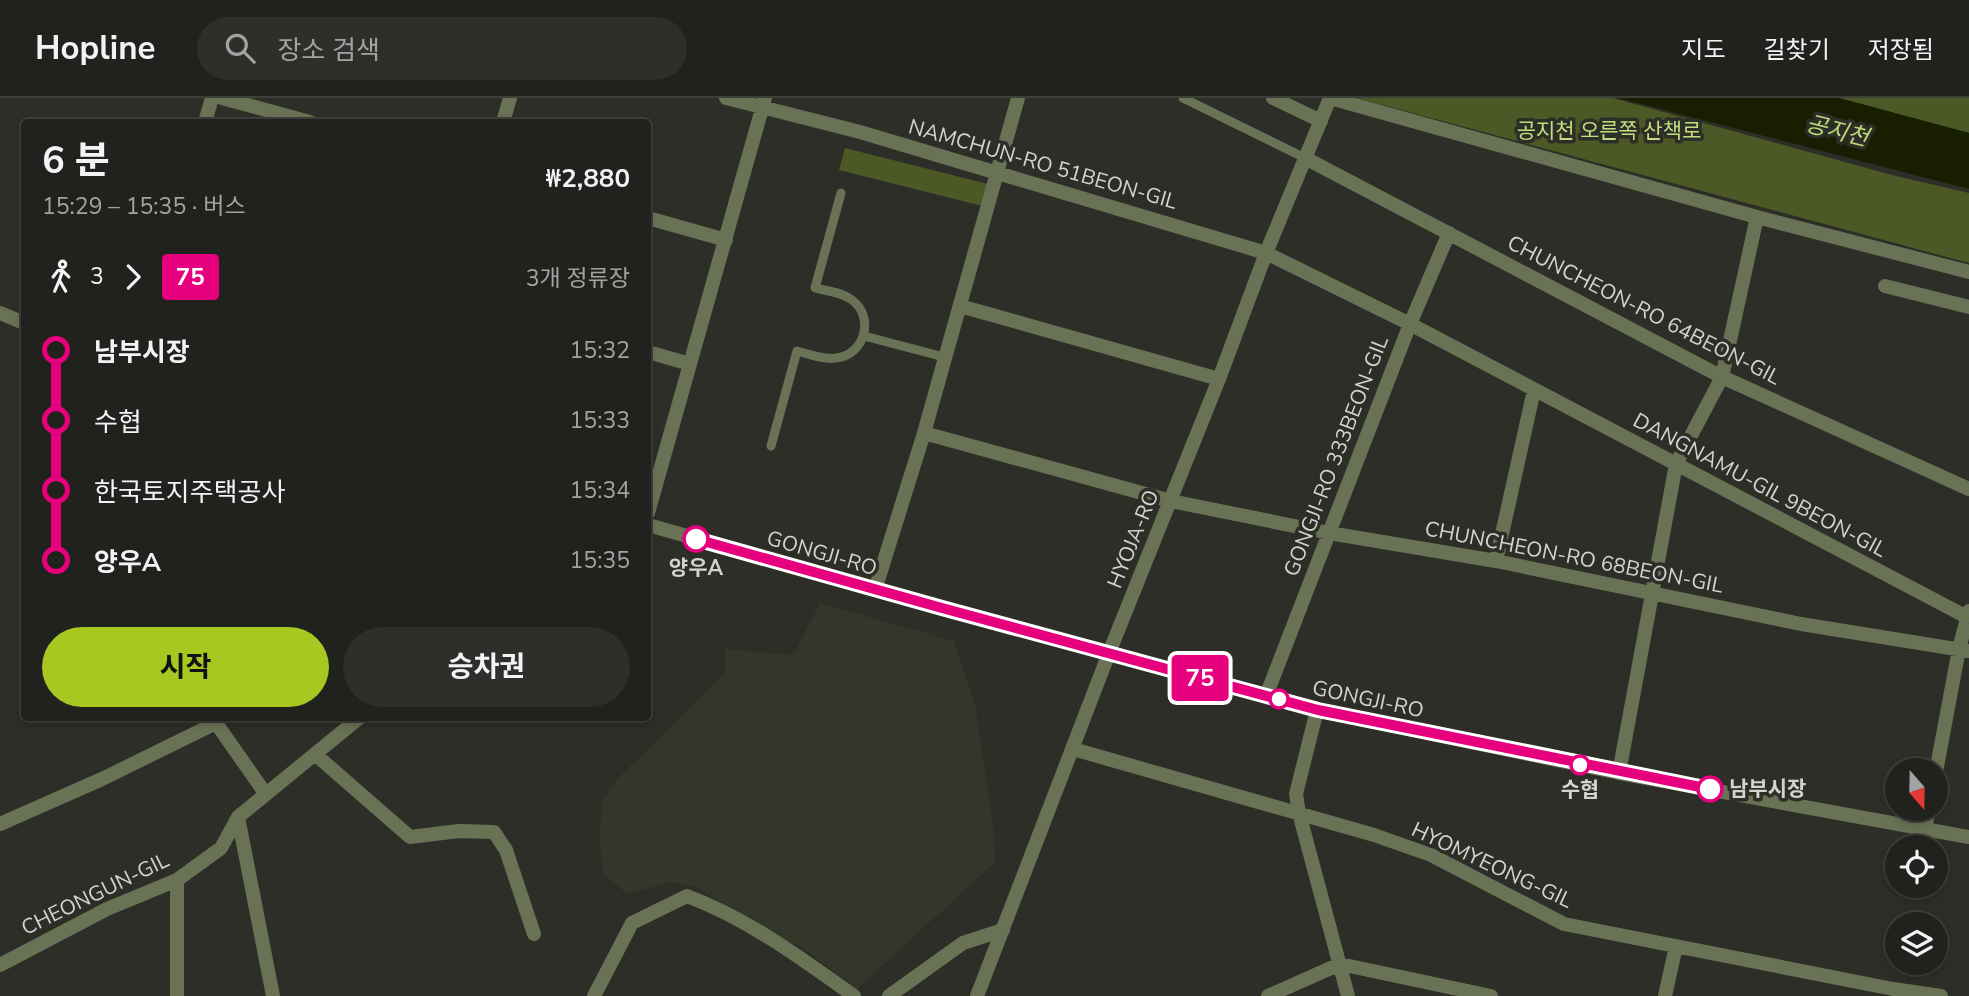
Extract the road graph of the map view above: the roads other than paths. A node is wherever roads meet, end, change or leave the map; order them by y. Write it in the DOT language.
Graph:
graph roads {
  1 [pos="212,98"];
  2 [pos="222,98"];
  3 [pos="509,98"];
  4 [pos="726,98"];
  5 [pos="1018,98"];
  6 [pos="1183,98"];
  7 [pos="1273,98"];
  8 [pos="1330,98"];
  9 [pos="763,103"];
  10 [pos="206,119"];
  11 [pos="299,119"];
  12 [pos="504,119"];
  13 [pos="1321,121"];
  14 [pos="1306,158"];
  15 [pos="997,173"];
  16 [pos="841,192"];
  17 [pos="1757,217"];
  18 [pos="651,219"];
  19 [pos="1449,233"];
  20 [pos="726,240"];
  21 [pos="1266,253"];
  22 [pos="1969,272"];
  23 [pos="1885,286"];
  24 [pos="960,306"];
  25 [pos="1969,307"];
  26 [pos="0,313"];
  27 [pos="21,322"];
  28 [pos="1410,324"];
  29 [pos="864,336"];
  30 [pos="651,353"];
  31 [pos="944,357"];
  32 [pos="690,364"];
  33 [pos="1722,377"];
  34 [pos="1219,379"];
  35 [pos="1534,390"];
  36 [pos="924,433"];
  37 [pos="771,446"];
  38 [pos="1676,464"];
  39 [pos="1969,489"];
  40 [pos="1171,501"];
  41 [pos="651,502"];
  42 [pos="651,526"];
  43 [pos="1329,533"];
  44 [pos="1496,561"];
  45 [pos="875,590"];
  46 [pos="1653,593"];
  47 [pos="1968,614"];
  48 [pos="1964,650"];
  49 [pos="1109,653"];
  50 [pos="1266,696"];
  51 [pos="1318,710"];
  52 [pos="356,721"];
  53 [pos="1073,749"];
  54 [pos="316,755"];
  55 [pos="1939,758"];
  56 [pos="1619,773"];
  57 [pos="265,793"];
  58 [pos="1299,813"];
  59 [pos="238,817"];
  60 [pos="1927,821"];
  61 [pos="0,824"];
  62 [pos="1925,829"];
  63 [pos="1969,837"];
  64 [pos="177,880"];
  65 [pos="1003,930"];
  66 [pos="534,934"];
  67 [pos="1676,946"];
  68 [pos="1340,964"];
  69 [pos="0,965"];
  70 [pos="1934,995"];
  71 [pos="177,996"];
  72 [pos="273,996"];
  73 [pos="594,996"];
  74 [pos="854,996"];
  75 [pos="889,996"];
  76 [pos="976,996"];
  77 [pos="1268,996"];
  78 [pos="1348,996"];
  79 [pos="1491,996"];
  80 [pos="1665,996"];
  1 -- 10 [label="street"];
  2 -- 11 [label="street"];
  3 -- 12 [label="street"];
  4 -- 9 [label="street, NAMCHUN-RO 51BEON-GIL"];
  5 -- 15 [label="street"];
  6 -- 14 [label="lane"];
  7 -- 13 [label="street"];
  8 -- 13 [label="street, HYOJA-RO"];
  8 -- 17 [label="street"];
  9 -- 15 [label="street, NAMCHUN-RO 51BEON-GIL"];
  9 -- 20 [label="street"];
  13 -- 14 [label="street, HYOJA-RO"];
  14 -- 19 [label="street, CHUNCHEON-RO 64BEON-GIL"];
  14 -- 21 [label="street, HYOJA-RO"];
  15 -- 21 [label="street, NAMCHUN-RO 51BEON-GIL"];
  15 -- 24 [label="street"];
  16 -- 29 [label="lane"];
  17 -- 22 [label="street"];
  17 -- 33 [label="street"];
  18 -- 20 [label="street"];
  19 -- 28 [label="street, GONGJI-RO 333BEON-GIL"];
  19 -- 33 [label="street, CHUNCHEON-RO 64BEON-GIL"];
  20 -- 32 [label="street"];
  21 -- 28 [label="street, DANGNAMU-GIL 9BEON-GIL"];
  21 -- 34 [label="street, HYOJA-RO"];
  23 -- 25 [label="street"];
  24 -- 31 [label="street"];
  24 -- 34 [label="street"];
  26 -- 27 [label="street"];
  28 -- 35 [label="street, DANGNAMU-GIL 9BEON-GIL"];
  28 -- 43 [label="street, GONGJI-RO 333BEON-GIL"];
  29 -- 31 [label="lane"];
  29 -- 37 [label="lane"];
  30 -- 32 [label="street"];
  31 -- 36 [label="street"];
  32 -- 41 [label="street"];
  33 -- 38 [label="street"];
  33 -- 39 [label="street, CHUNCHEON-RO 64BEON-GIL"];
  34 -- 40 [label="street, HYOJA-RO"];
  35 -- 38 [label="street, DANGNAMU-GIL 9BEON-GIL"];
  35 -- 44 [label="street"];
  36 -- 40 [label="street, CHUNCHEON-RO 68BEON-GIL"];
  36 -- 45 [label="street"];
  38 -- 46 [label="street"];
  38 -- 47 [label="street, DANGNAMU-GIL 9BEON-GIL"];
  40 -- 43 [label="street, CHUNCHEON-RO 68BEON-GIL"];
  40 -- 49 [label="street, HYOJA-RO"];
  42 -- 45 [label="street, GONGJI-RO"];
  43 -- 44 [label="street, CHUNCHEON-RO 68BEON-GIL"];
  43 -- 50 [label="street, GONGJI-RO 333BEON-GIL"];
  44 -- 46 [label="street, CHUNCHEON-RO 68BEON-GIL"];
  45 -- 49 [label="street, GONGJI-RO"];
  46 -- 48 [label="street, CHUNCHEON-RO 68BEON-GIL"];
  46 -- 56 [label="street"];
  47 -- 48 [label="street"];
  48 -- 55 [label="street"];
  49 -- 50 [label="street, GONGJI-RO"];
  49 -- 53 [label="street, HYOJA-RO"];
  50 -- 51 [label="street, GONGJI-RO"];
  51 -- 56 [label="street, GONGJI-RO"];
  51 -- 58 [label="street"];
  52 -- 54 [label="street, CHEONGUN-GIL"];
  53 -- 58 [label="street, HYOMYEONG-GIL"];
  53 -- 65 [label="street, HYOJA-RO"];
  54 -- 57 [label="street, CHEONGUN-GIL"];
  54 -- 66 [label="street"];
  56 -- 62 [label="street, GONGJI-RO"];
  57 -- 59 [label="street, CHEONGUN-GIL"];
  57 -- 61 [label="street"];
  58 -- 67 [label="street, HYOMYEONG-GIL"];
  58 -- 68 [label="street"];
  59 -- 64 [label="street, CHEONGUN-GIL"];
  59 -- 72 [label="street"];
  60 -- 62 [label="street"];
  62 -- 63 [label="street, GONGJI-RO"];
  64 -- 69 [label="street, CHEONGUN-GIL"];
  64 -- 71 [label="street"];
  65 -- 75 [label="street"];
  65 -- 76 [label="street, HYOJA-RO"];
  67 -- 70 [label="street, HYOMYEONG-GIL"];
  67 -- 80 [label="street"];
  68 -- 77 [label="street"];
  68 -- 78 [label="street"];
  68 -- 79 [label="street"];
  73 -- 74 [label="street"];
}
